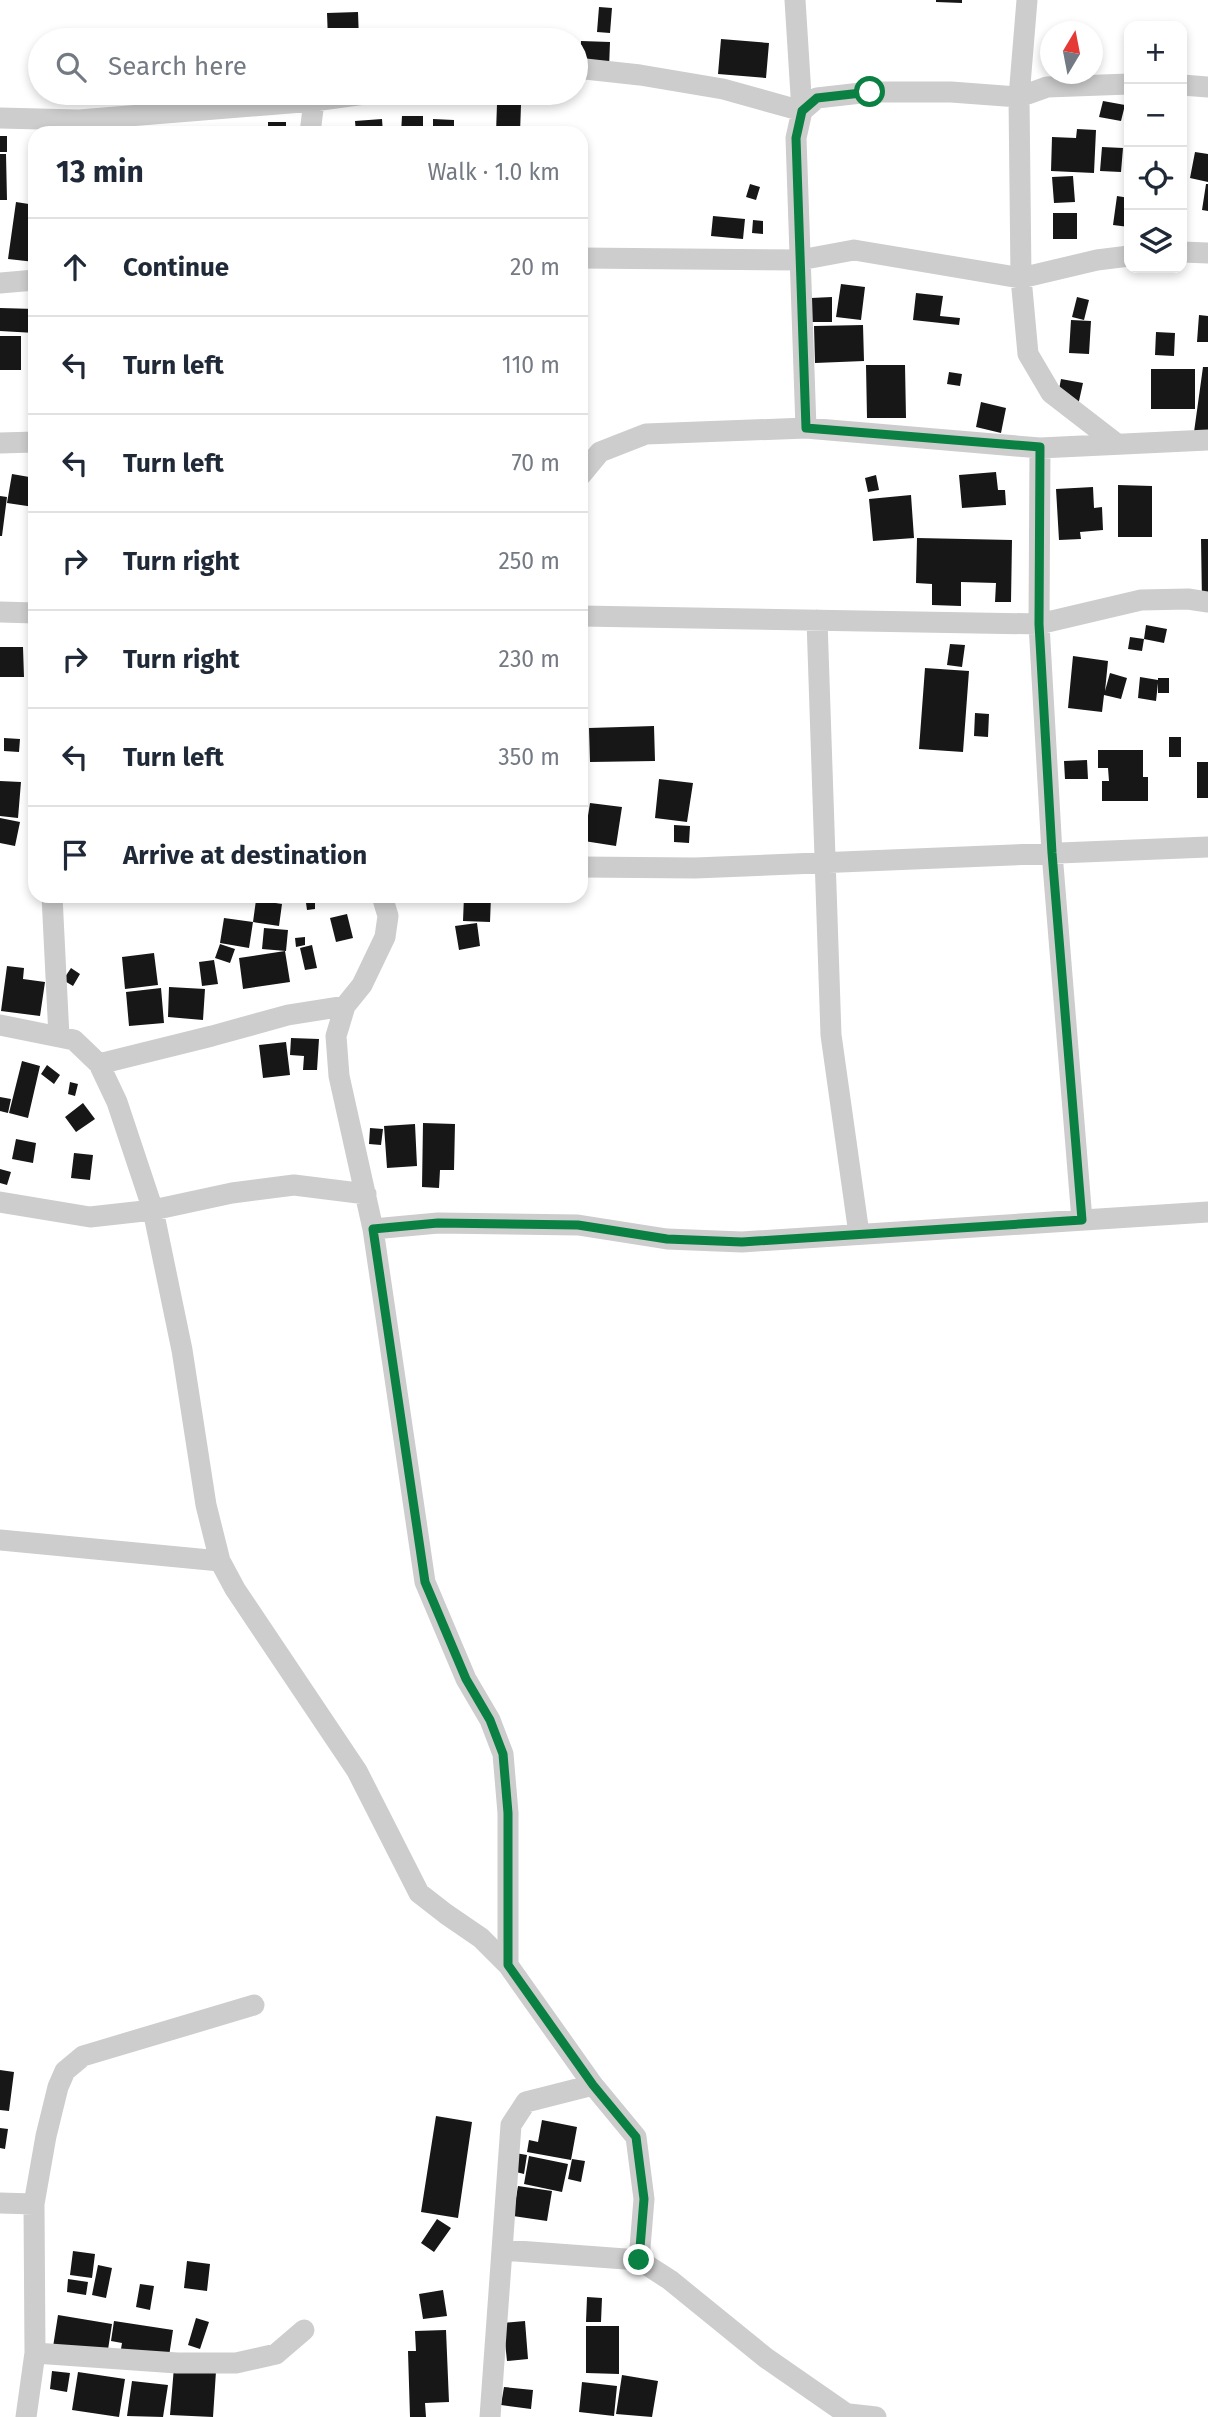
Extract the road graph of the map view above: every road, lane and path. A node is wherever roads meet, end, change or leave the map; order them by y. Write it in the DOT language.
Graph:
graph roads {
  1 [pos="795,0"];
  2 [pos="1027,0"];
  3 [pos="588,69"];
  4 [pos="1124,84"];
  5 [pos="1187,85"];
  6 [pos="1208,86"];
  7 [pos="1019,97"];
  8 [pos="286,105"];
  9 [pos="314,105"];
  10 [pos="802,111"];
  11 [pos="0,118"];
  12 [pos="70,126"];
  13 [pos="88,126"];
  14 [pos="311,126"];
  15 [pos="1187,252"];
  16 [pos="1208,253"];
  17 [pos="1124,257"];
  18 [pos="588,258"];
  19 [pos="800,260"];
  20 [pos="1021,278"];
  21 [pos="28,281"];
  22 [pos="0,284"];
  23 [pos="806,428"];
  24 [pos="1208,440"];
  25 [pos="28,442"];
  26 [pos="0,443"];
  27 [pos="1117,444"];
  28 [pos="1040,447"];
  29 [pos="588,467"];
  30 [pos="1208,602"];
  31 [pos="0,612"];
  32 [pos="28,613"];
  33 [pos="588,616"];
  34 [pos="817,620"];
  35 [pos="1039,624"];
  36 [pos="1208,847"];
  37 [pos="1052,853"];
  38 [pos="824,862"];
  39 [pos="588,867"];
  40 [pos="52,903"];
  41 [pos="384,903"];
  42 [pos="345,1006"];
  43 [pos="0,1025"];
  44 [pos="59,1037"];
  45 [pos="99,1064"];
  46 [pos="366,1195"];
  47 [pos="0,1202"];
  48 [pos="153,1210"];
  49 [pos="1208,1212"];
  50 [pos="1082,1220"];
  51 [pos="373,1229"];
  52 [pos="859,1234"];
  53 [pos="0,1540"];
  54 [pos="220,1561"];
  55 [pos="508,1965"];
  56 [pos="254,2005"];
  57 [pos="593,2085"];
  58 [pos="0,2203"];
  59 [pos="34,2204"];
  60 [pos="503,2250"];
  61 [pos="639,2260"];
  62 [pos="304,2330"];
  63 [pos="35,2353"];
  64 [pos="850,2416"];
  65 [pos="26,2417"];
  66 [pos="490,2417"];
  67 [pos="876,2417"];
  1 -- 10 [label="street"];
  2 -- 7 [label="street"];
  3 -- 10 [label="street"];
  4 -- 7 [label="street"];
  5 -- 6 [label="street"];
  7 -- 10 [label="street"];
  7 -- 20 [label="street"];
  8 -- 13 [label="street"];
  9 -- 14 [label="street"];
  10 -- 19 [label="street"];
  11 -- 12 [label="street"];
  15 -- 16 [label="street"];
  17 -- 20 [label="street"];
  18 -- 19 [label="street"];
  19 -- 20 [label="street"];
  19 -- 23 [label="street"];
  20 -- 27 [label="street"];
  21 -- 22 [label="street"];
  23 -- 28 [label="street"];
  23 -- 29 [label="street"];
  24 -- 27 [label="street"];
  25 -- 26 [label="street"];
  27 -- 28 [label="street"];
  28 -- 35 [label="street"];
  30 -- 35 [label="street"];
  31 -- 32 [label="street"];
  33 -- 34 [label="street"];
  34 -- 35 [label="street"];
  34 -- 38 [label="street"];
  35 -- 37 [label="street"];
  36 -- 37 [label="street"];
  37 -- 38 [label="street"];
  37 -- 50 [label="street"];
  38 -- 39 [label="street"];
  38 -- 52 [label="street"];
  40 -- 44 [label="street"];
  41 -- 42 [label="street"];
  42 -- 45 [label="street"];
  42 -- 46 [label="street"];
  43 -- 44 [label="street"];
  44 -- 45 [label="street"];
  45 -- 48 [label="street"];
  46 -- 48 [label="street"];
  46 -- 51 [label="street"];
  47 -- 48 [label="street"];
  48 -- 54 [label="street"];
  49 -- 50 [label="street"];
  50 -- 52 [label="street"];
  51 -- 52 [label="street"];
  51 -- 55 [label="street"];
  53 -- 54 [label="street"];
  54 -- 55 [label="street"];
  55 -- 57 [label="street"];
  56 -- 59 [label="street"];
  57 -- 60 [label="street"];
  57 -- 61 [label="street"];
  58 -- 59 [label="street"];
  59 -- 63 [label="street"];
  60 -- 61 [label="street"];
  60 -- 66 [label="street"];
  61 -- 64 [label="street"];
  62 -- 63 [label="street"];
  63 -- 65 [label="street"];
  64 -- 67 [label="street"];
}
